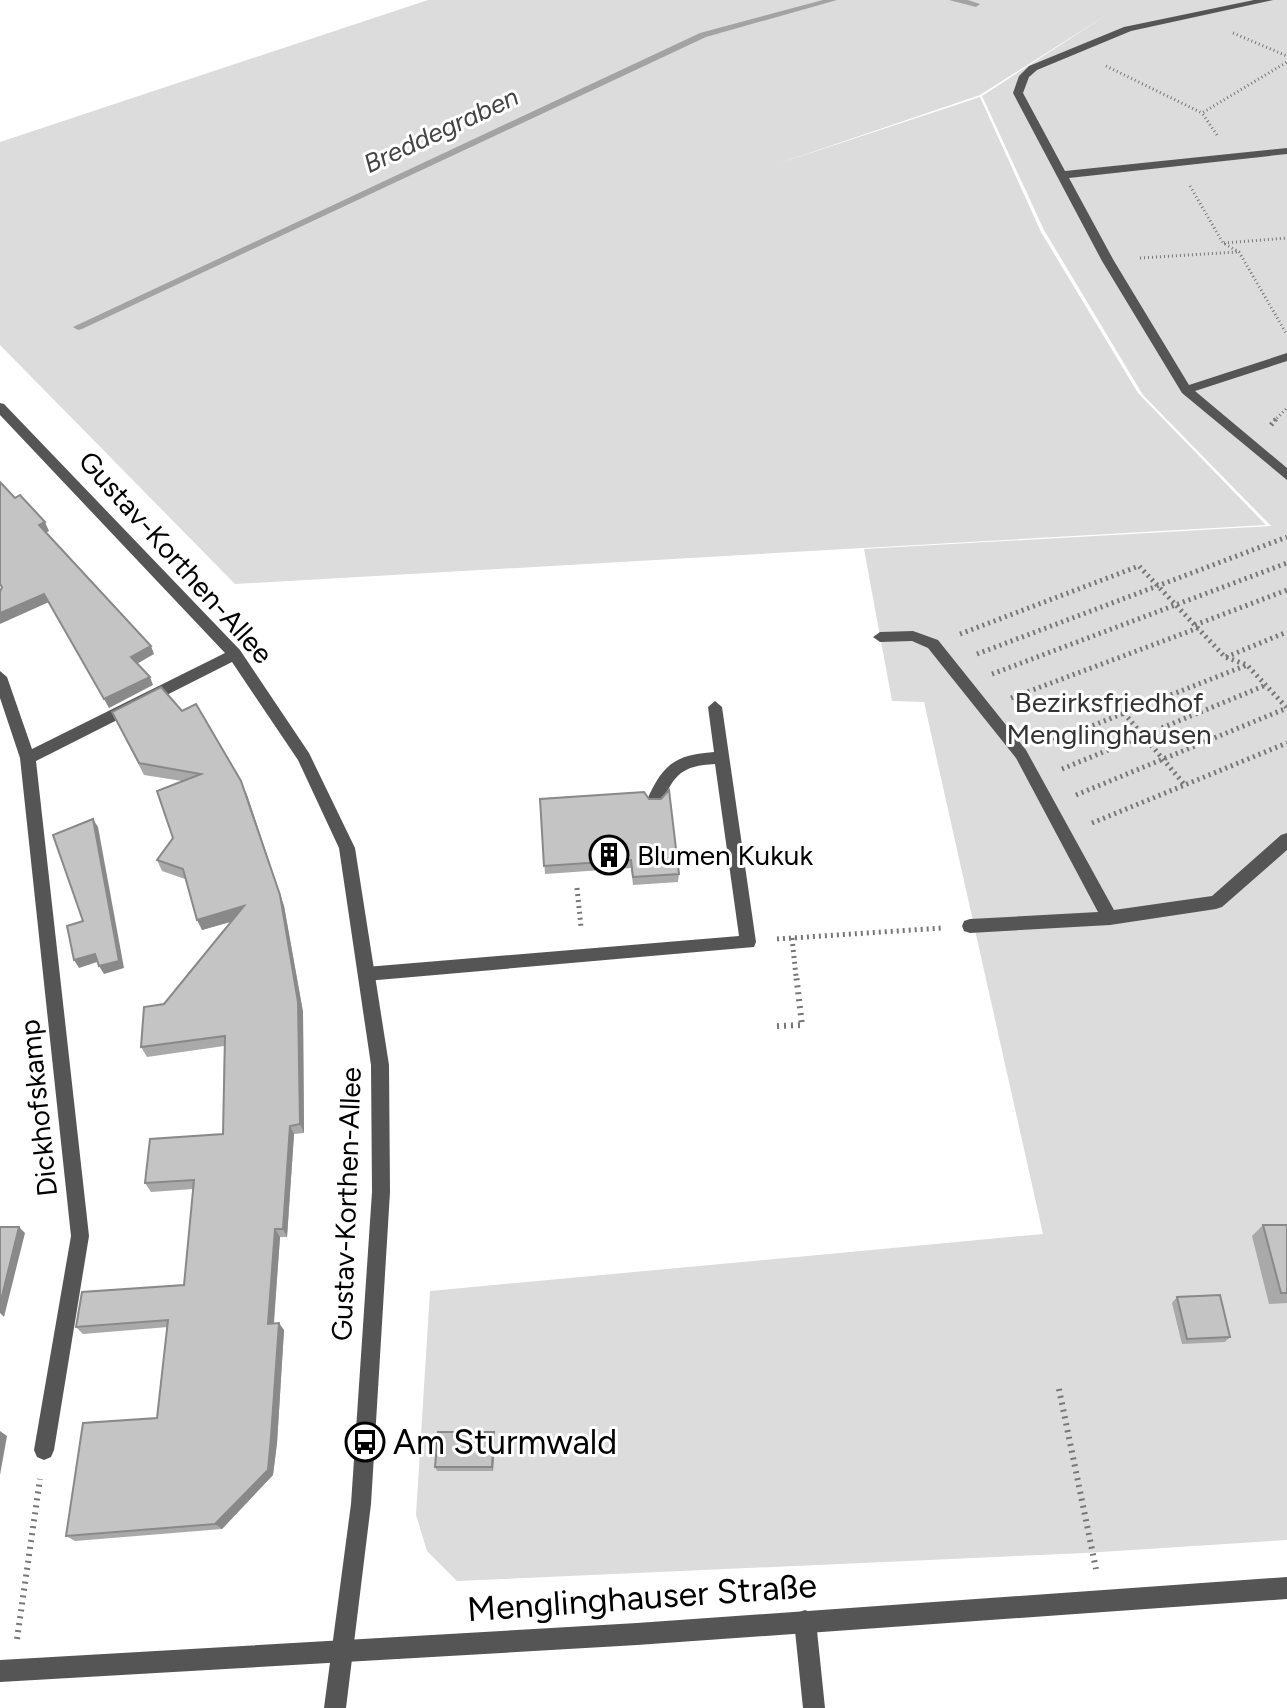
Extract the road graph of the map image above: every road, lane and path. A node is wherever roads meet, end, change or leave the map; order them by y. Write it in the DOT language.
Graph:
graph roads {
  1 [pos="1268,0"];
  2 [pos="1073,50"];
  3 [pos="1287,62"];
  4 [pos="1202,113"];
  5 [pos="1287,151"];
  6 [pos="1233,159"];
  7 [pos="1177,165"];
  8 [pos="1062,175"];
  9 [pos="1287,238"];
  10 [pos="1223,243"];
  11 [pos="1239,252"];
  12 [pos="1108,261"];
  13 [pos="1287,335"];
  14 [pos="1287,357"];
  15 [pos="1186,390"];
  16 [pos="0,407"];
  17 [pos="1287,475"];
  18 [pos="1287,537"];
  19 [pos="1287,563"];
  20 [pos="1157,586"];
  21 [pos="1287,590"];
  22 [pos="1176,605"];
  23 [pos="1196,626"];
  24 [pos="1287,632"];
  25 [pos="880,637"];
  26 [pos="933,644"];
  27 [pos="235,654"];
  28 [pos="1225,657"];
  29 [pos="950,664"];
  30 [pos="1247,665"];
  31 [pos="0,677"];
  32 [pos="965,684"];
  33 [pos="1266,685"];
  34 [pos="715,707"];
  35 [pos="984,708"];
  36 [pos="1287,708"];
  37 [pos="1124,713"];
  38 [pos="1144,736"];
  39 [pos="1287,743"];
  40 [pos="1021,754"];
  41 [pos="722,757"];
  42 [pos="28,758"];
  43 [pos="1163,759"];
  44 [pos="1035,780"];
  45 [pos="1184,784"];
  46 [pos="655,800"];
  47 [pos="1049,807"];
  48 [pos="1064,835"];
  49 [pos="1287,840"];
  50 [pos="577,888"];
  51 [pos="1110,918"];
  52 [pos="970,926"];
  53 [pos="792,938"];
  54 [pos="748,942"];
  55 [pos="585,957"];
  56 [pos="366,974"];
  57 [pos="777,1026"];
  58 [pos="1059,1389"];
  59 [pos="44,1450"];
  60 [pos="1287,1588"];
  61 [pos="1103,1601"];
  62 [pos="805,1621"];
  63 [pos="343,1649"];
  64 [pos="6,1671"];
  65 [pos="335,1708"];
  66 [pos="814,1708"];
  1 -- 2 [label="street"];
  2 -- 4 [label="path"];
  2 -- 8 [label="street"];
  3 -- 4 [label="path"];
  4 -- 6 [label="path"];
  5 -- 6 [label="street"];
  6 -- 7 [label="street"];
  7 -- 8 [label="street"];
  7 -- 10 [label="path"];
  8 -- 12 [label="street"];
  9 -- 10 [label="path"];
  10 -- 11 [label="path"];
  11 -- 12 [label="path"];
  11 -- 13 [label="path"];
  12 -- 15 [label="street"];
  14 -- 15 [label="street"];
  15 -- 17 [label="street"];
  16 -- 27 [label="street, Gustav-Korthen-Allee"];
  18 -- 20 [label="path"];
  19 -- 22 [label="path"];
  20 -- 22 [label="path"];
  20 -- 26 [label="path"];
  20 -- 29 [label="path"];
  21 -- 23 [label="path"];
  22 -- 23 [label="path"];
  22 -- 32 [label="path"];
  23 -- 28 [label="path"];
  23 -- 35 [label="path"];
  24 -- 28 [label="path"];
  25 -- 26 [label="street"];
  26 -- 29 [label="street"];
  27 -- 42 [label="street"];
  27 -- 56 [label="street, Gustav-Korthen-Allee"];
  28 -- 30 [label="path"];
  29 -- 32 [label="street"];
  30 -- 33 [label="path"];
  30 -- 37 [label="path"];
  31 -- 42 [label="street, Dickhofskamp"];
  32 -- 35 [label="street"];
  33 -- 36 [label="path"];
  33 -- 38 [label="path"];
  34 -- 41 [label="street"];
  35 -- 40 [label="street"];
  36 -- 43 [label="path"];
  37 -- 38 [label="path"];
  37 -- 40 [label="path"];
  38 -- 43 [label="path"];
  38 -- 44 [label="path"];
  39 -- 45 [label="path"];
  40 -- 44 [label="street"];
  41 -- 46 [label="street"];
  41 -- 54 [label="street"];
  42 -- 59 [label="street, Dickhofskamp"];
  43 -- 45 [label="path"];
  43 -- 47 [label="path"];
  44 -- 47 [label="street"];
  45 -- 48 [label="path"];
  47 -- 48 [label="street"];
  48 -- 51 [label="street"];
  49 -- 51 [label="street"];
  50 -- 55 [label="path"];
  51 -- 52 [label="street"];
  52 -- 53 [label="path"];
  53 -- 54 [label="path"];
  53 -- 57 [label="path"];
  54 -- 55 [label="street"];
  55 -- 56 [label="street"];
  56 -- 63 [label="street, Gustav-Korthen-Allee"];
  58 -- 61 [label="path"];
  59 -- 64 [label="path"];
  60 -- 61 [label="street, Menglinghauser Straße"];
  61 -- 62 [label="street, Menglinghauser Straße"];
  62 -- 63 [label="street, Menglinghauser Straße"];
  62 -- 66 [label="street"];
  63 -- 64 [label="street, Menglinghauser Straße"];
  63 -- 65 [label="street"];
}
